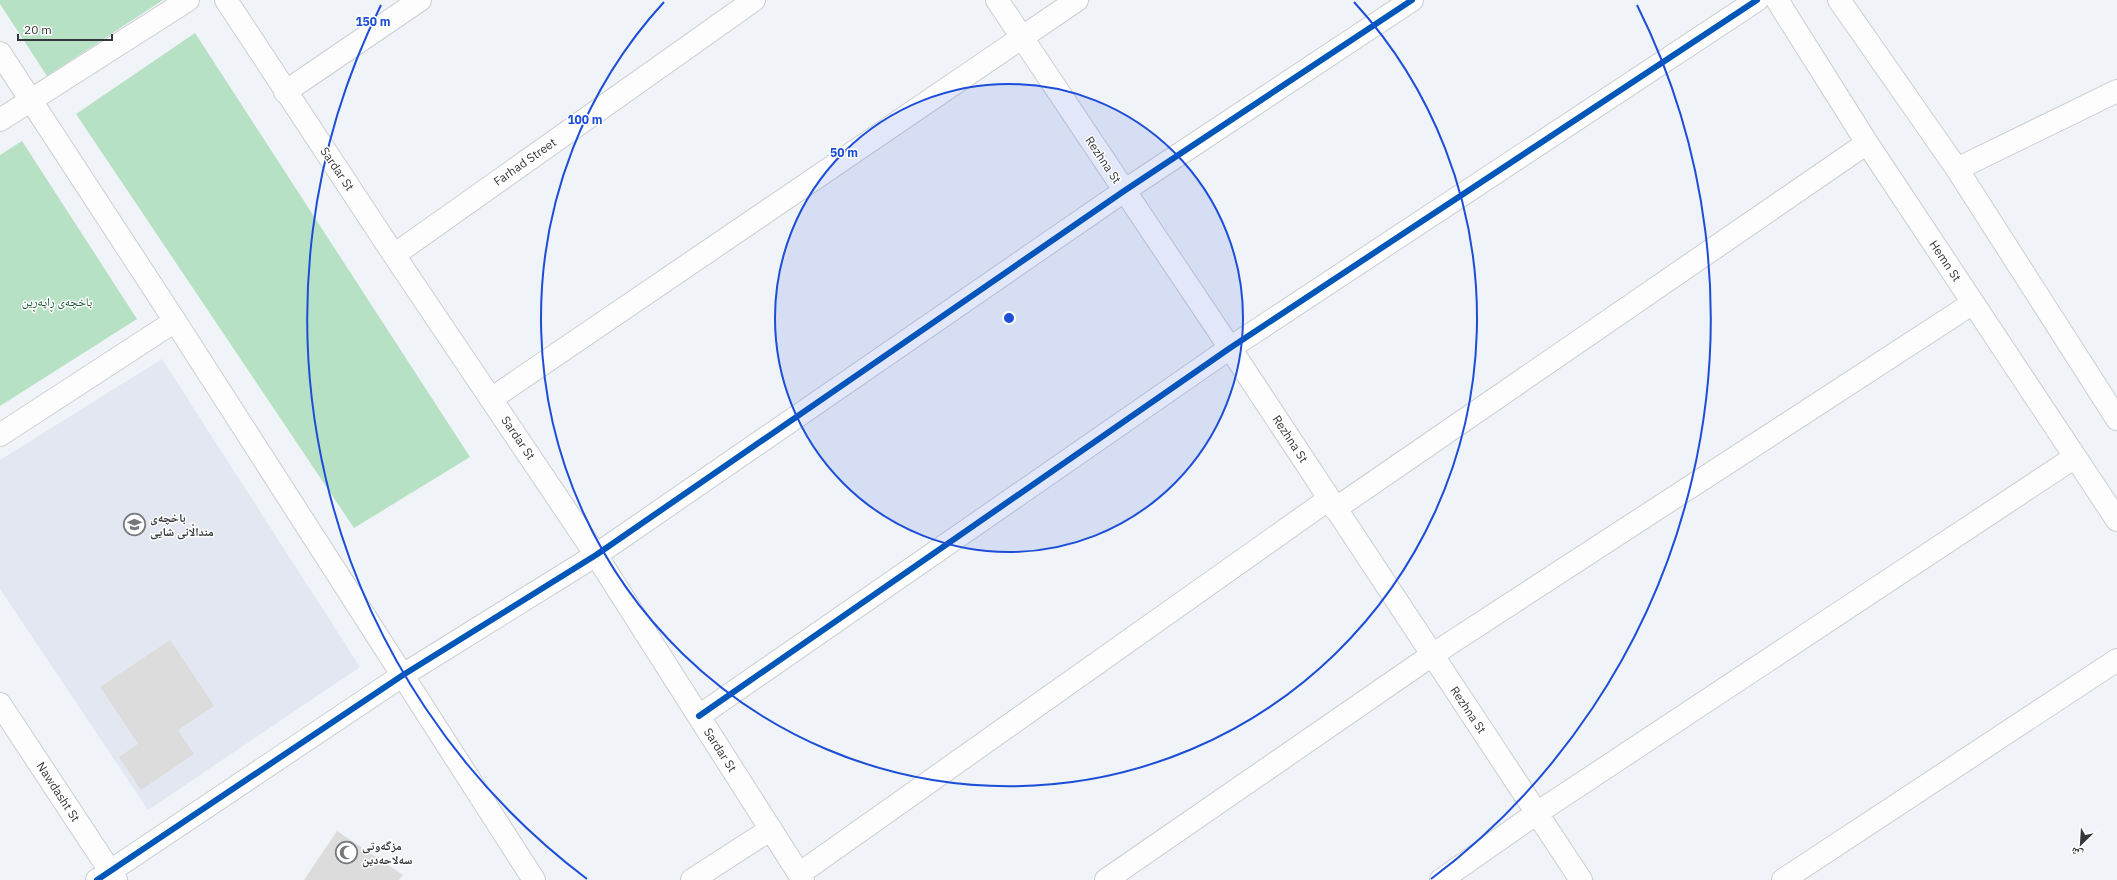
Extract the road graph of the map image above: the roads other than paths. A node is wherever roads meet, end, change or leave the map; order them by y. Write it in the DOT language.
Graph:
graph roads {
  1 [pos="188,0"];
  2 [pos="226,0"];
  3 [pos="420,0"];
  4 [pos="754,0"];
  5 [pos="997,0"];
  6 [pos="1078,0"];
  7 [pos="1412,0"];
  8 [pos="1757,0"];
  9 [pos="1777,0"];
  10 [pos="1839,0"];
  11 [pos="1022,38"];
  12 [pos="0,53"];
  13 [pos="2117,91"];
  14 [pos="285,92"];
  15 [pos="31,101"];
  16 [pos="0,120"];
  17 [pos="1867,143"];
  18 [pos="1957,169"];
  19 [pos="1124,191"];
  20 [pos="394,255"];
  21 [pos="1973,303"];
  22 [pos="175,321"];
  23 [pos="1230,348"];
  24 [pos="491,399"];
  25 [pos="2117,419"];
  26 [pos="0,435"];
  27 [pos="2075,457"];
  28 [pos="1332,504"];
  29 [pos="2117,520"];
  30 [pos="596,555"];
  31 [pos="1432,655"];
  32 [pos="2117,660"];
  33 [pos="403,675"];
  34 [pos="0,704"];
  35 [pos="699,716"];
  36 [pos="6,726"];
  37 [pos="1537,813"];
  38 [pos="771,829"];
  39 [pos="108,877"];
  40 [pos="801,877"];
  41 [pos="534,880"];
  42 [pos="692,880"];
  43 [pos="1106,880"];
  44 [pos="1440,880"];
  45 [pos="1581,880"];
  46 [pos="1783,880"];
  1 -- 15 [label="street"];
  2 -- 14 [label="street, Sardar St"];
  3 -- 14 [label="street"];
  4 -- 20 [label="street, Farhad Street"];
  5 -- 11 [label="street, Rezhna St"];
  6 -- 11 [label="street"];
  7 -- 19 [label="street"];
  8 -- 23 [label="street"];
  9 -- 17 [label="street, Hemn St"];
  10 -- 18 [label="street"];
  11 -- 19 [label="street, Rezhna St"];
  11 -- 24 [label="street"];
  12 -- 15 [label="street"];
  13 -- 18 [label="street"];
  14 -- 20 [label="street, Sardar St"];
  15 -- 16 [label="street"];
  15 -- 22 [label="street"];
  17 -- 21 [label="street, Hemn St"];
  17 -- 28 [label="street"];
  18 -- 25 [label="street"];
  19 -- 23 [label="street, Rezhna St"];
  19 -- 30 [label="street"];
  20 -- 24 [label="street, Sardar St"];
  21 -- 27 [label="street, Hemn St"];
  21 -- 31 [label="street"];
  22 -- 26 [label="street"];
  22 -- 33 [label="street"];
  23 -- 28 [label="street, Rezhna St"];
  23 -- 35 [label="street"];
  24 -- 30 [label="street, Sardar St"];
  27 -- 29 [label="street, Hemn St"];
  27 -- 37 [label="street"];
  28 -- 31 [label="street, Rezhna St"];
  28 -- 40 [label="street"];
  30 -- 33 [label="street"];
  30 -- 35 [label="street, Sardar St"];
  31 -- 37 [label="street, Rezhna St"];
  31 -- 43 [label="street"];
  32 -- 46 [label="street"];
  33 -- 39 [label="street"];
  33 -- 41 [label="street"];
  34 -- 36 [label="street, Nawdasht St"];
  35 -- 38 [label="street, Sardar St"];
  36 -- 39 [label="street, Nawdasht St"];
  37 -- 44 [label="street"];
  37 -- 45 [label="street, Rezhna St"];
  38 -- 40 [label="street, Sardar St"];
  38 -- 42 [label="street"];
}
